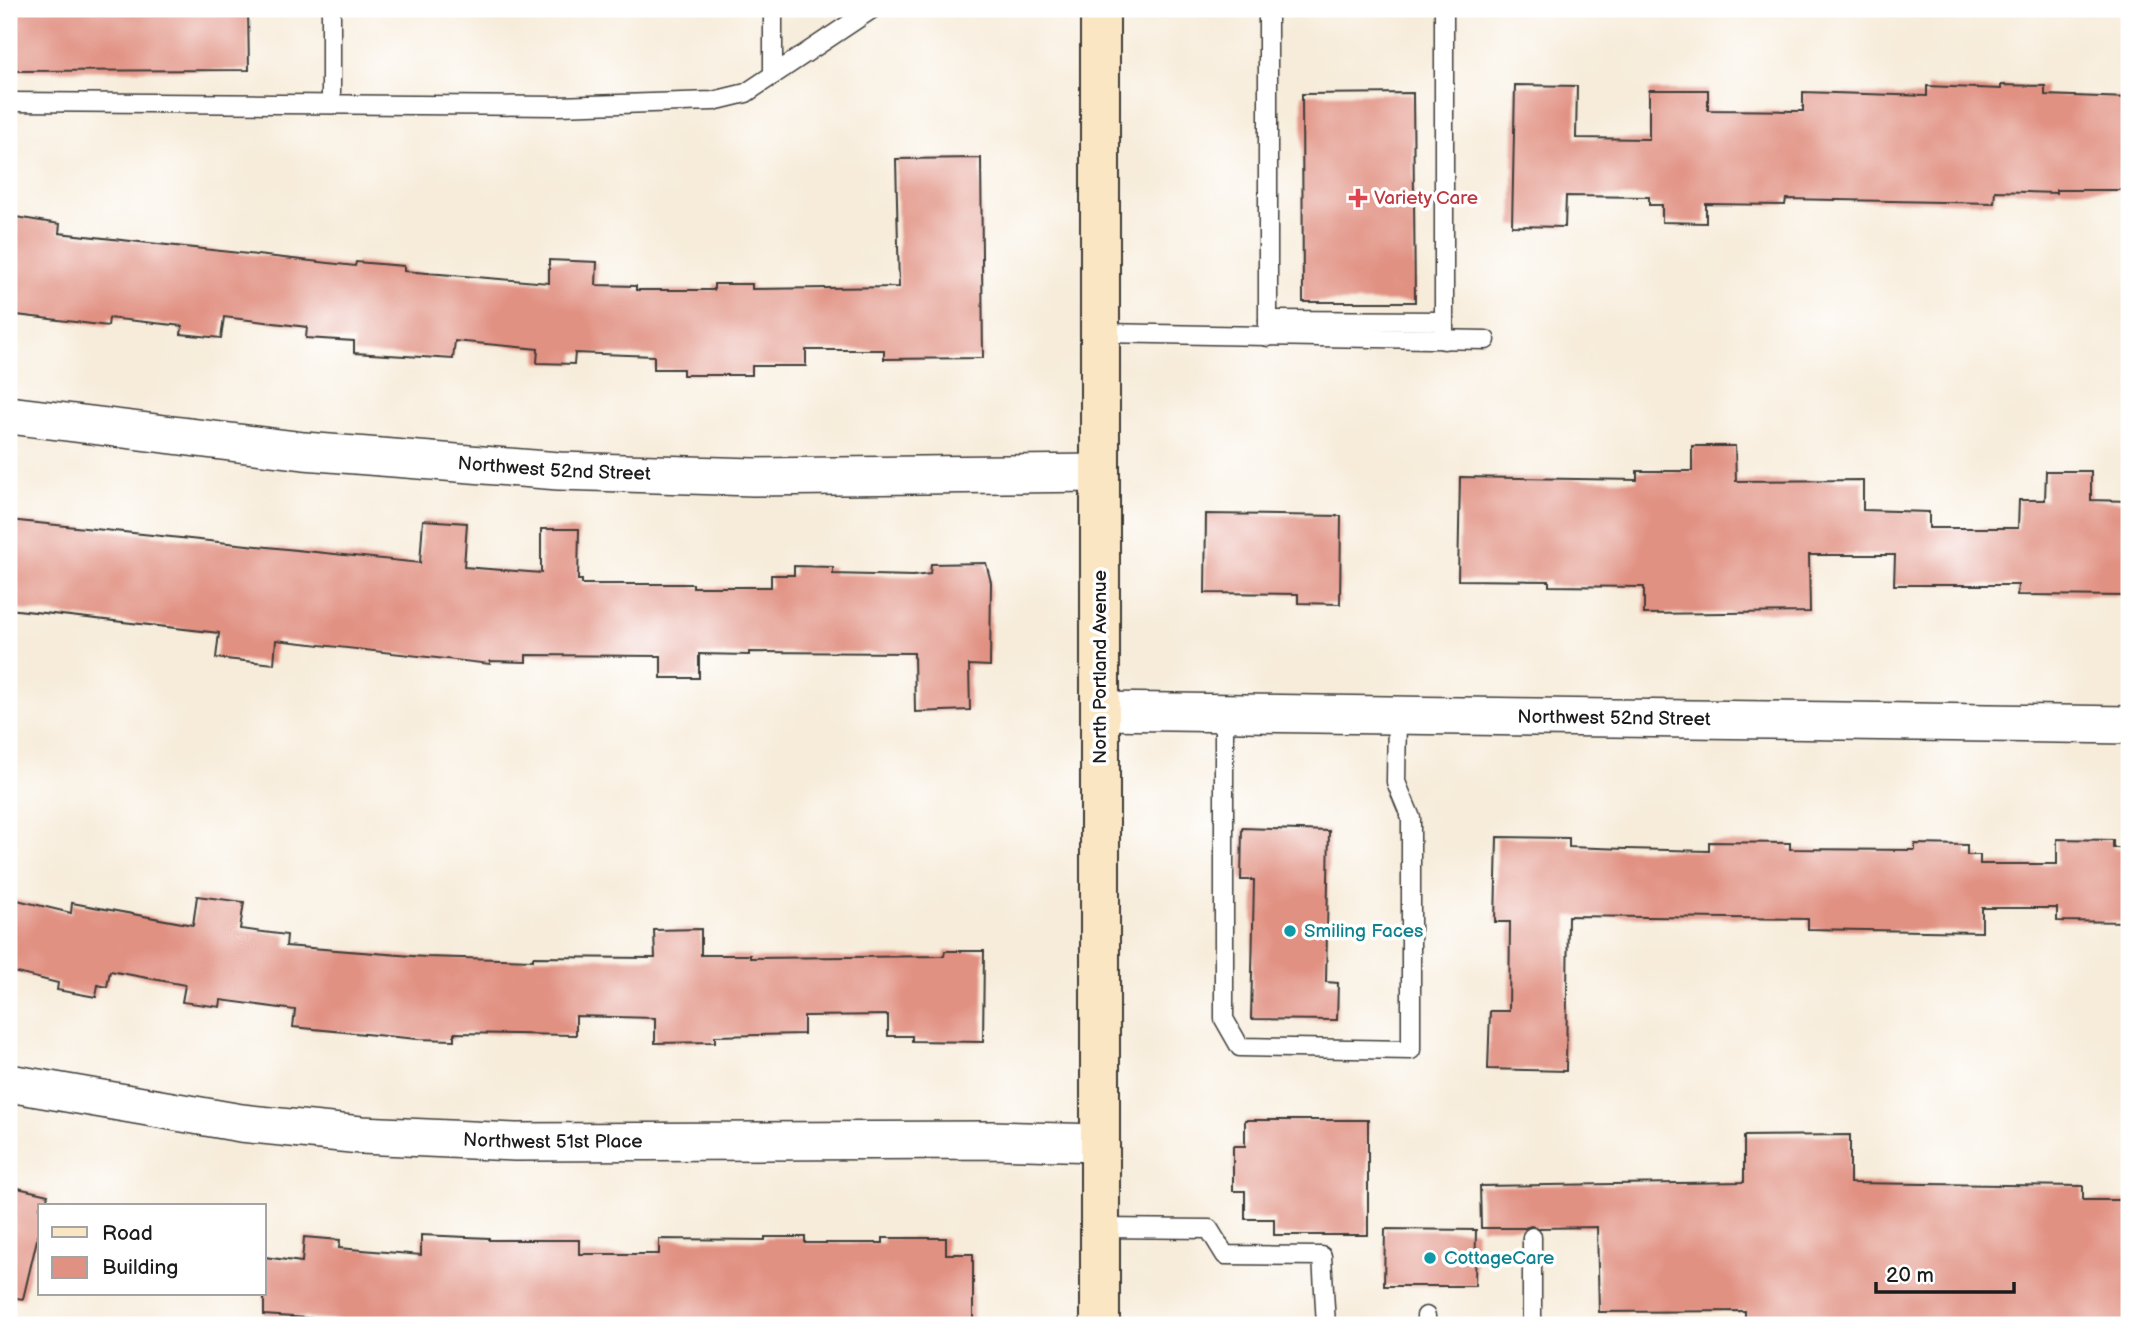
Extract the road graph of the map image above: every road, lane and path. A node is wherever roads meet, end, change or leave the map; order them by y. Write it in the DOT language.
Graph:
graph roads {
  1 [pos="331,9"];
  2 [pos="773,9"];
  3 [pos="872,9"];
  4 [pos="1100,9"];
  5 [pos="1268,9"];
  6 [pos="1444,9"];
  7 [pos="773,75"];
  8 [pos="9,102"];
  9 [pos="331,104"];
  10 [pos="1444,321"];
  11 [pos="1268,328"];
  12 [pos="1100,333"];
  13 [pos="1444,340"];
  14 [pos="1486,340"];
  15 [pos="9,415"];
  16 [pos="1100,473"];
  17 [pos="1100,711"];
  18 [pos="1224,713"];
  19 [pos="1397,715"];
  20 [pos="2129,725"];
  21 [pos="9,1083"];
  22 [pos="1099,1143"];
  23 [pos="1100,1228"];
  24 [pos="1532,1237"];
  25 [pos="1100,1325"];
  26 [pos="1326,1325"];
  27 [pos="1532,1325"];
  1 -- 9 [label="lane"];
  2 -- 7 [label="lane"];
  3 -- 7 [label="lane"];
  4 -- 12 [label="main road, North Portland Avenue"];
  5 -- 11 [label="lane"];
  6 -- 10 [label="lane"];
  7 -- 9 [label="lane"];
  8 -- 9 [label="lane"];
  10 -- 11 [label="lane"];
  10 -- 13 [label="lane"];
  11 -- 12 [label="lane"];
  11 -- 13 [label="lane"];
  12 -- 16 [label="main road, North Portland Avenue"];
  13 -- 14 [label="lane"];
  15 -- 16 [label="street, Northwest 52nd Street"];
  16 -- 17 [label="main road, North Portland Avenue"];
  17 -- 18 [label="street, Northwest 52nd Street"];
  17 -- 22 [label="main road, North Portland Avenue"];
  18 -- 19 [label="street, Northwest 52nd Street"];
  18 -- 19 [label="lane"];
  19 -- 20 [label="street, Northwest 52nd Street"];
  21 -- 22 [label="street, Northwest 51st Place"];
  22 -- 23 [label="main road, North Portland Avenue"];
  23 -- 25 [label="main road, North Portland Avenue"];
  23 -- 26 [label="lane"];
  24 -- 27 [label="lane"];
}
